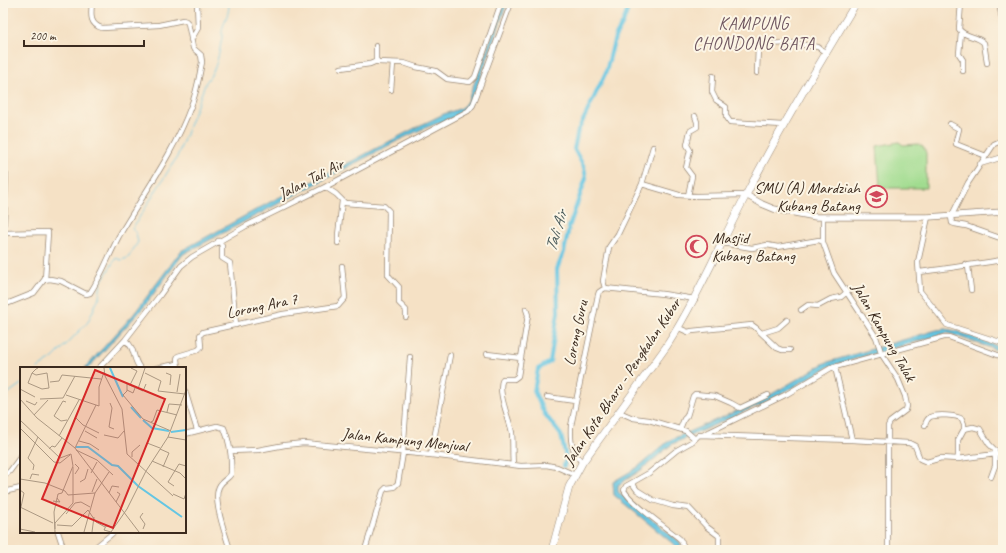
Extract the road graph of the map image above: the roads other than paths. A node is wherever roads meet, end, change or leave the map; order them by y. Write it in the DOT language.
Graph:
graph roads {
  1 [pos="92,3"];
  2 [pos="197,3"];
  3 [pos="501,3"];
  4 [pos="511,3"];
  5 [pos="856,3"];
  6 [pos="961,3"];
  7 [pos="1000,7"];
  8 [pos="1003,24"];
  9 [pos="961,32"];
  10 [pos="191,40"];
  11 [pos="376,46"];
  12 [pos="826,53"];
  13 [pos="376,61"];
  14 [pos="393,63"];
  15 [pos="987,63"];
  16 [pos="341,68"];
  17 [pos="963,71"];
  18 [pos="757,73"];
  19 [pos="713,76"];
  20 [pos="391,90"];
  21 [pos="695,116"];
  22 [pos="950,124"];
  23 [pos="783,125"];
  24 [pos="1003,140"];
  25 [pos="653,147"];
  26 [pos="986,156"];
  27 [pos="1003,157"];
  28 [pos="980,164"];
  29 [pos="3,175"];
  30 [pos="642,184"];
  31 [pos="325,187"];
  32 [pos="746,195"];
  33 [pos="688,196"];
  34 [pos="342,201"];
  35 [pos="1003,212"];
  36 [pos="4,214"];
  37 [pos="823,217"];
  38 [pos="928,217"];
  39 [pos="950,217"];
  40 [pos="4,232"];
  41 [pos="1003,239"];
  42 [pos="218,241"];
  43 [pos="823,242"];
  44 [pos="338,243"];
  45 [pos="722,243"];
  46 [pos="3,247"];
  47 [pos="1003,260"];
  48 [pos="966,264"];
  49 [pos="342,266"];
  50 [pos="919,272"];
  51 [pos="46,280"];
  52 [pos="605,288"];
  53 [pos="971,290"];
  54 [pos="847,292"];
  55 [pos="695,299"];
  56 [pos="3,301"];
  57 [pos="526,309"];
  58 [pos="801,310"];
  59 [pos="406,317"];
  60 [pos="787,320"];
  61 [pos="236,325"];
  62 [pos="679,328"];
  63 [pos="762,333"];
  64 [pos="125,340"];
  65 [pos="1003,343"];
  66 [pos="790,350"];
  67 [pos="487,354"];
  68 [pos="881,354"];
  69 [pos="450,355"];
  70 [pos="410,356"];
  71 [pos="1003,357"];
  72 [pos="521,358"];
  73 [pos="178,366"];
  74 [pos="100,367"];
  75 [pos="139,367"];
  76 [pos="167,367"];
  77 [pos="836,367"];
  78 [pos="186,394"];
  79 [pos="768,395"];
  80 [pos="547,397"];
  81 [pos="575,400"];
  82 [pos="619,412"];
  83 [pos="925,425"];
  84 [pos="680,429"];
  85 [pos="197,430"];
  86 [pos="964,430"];
  87 [pos="186,434"];
  88 [pos="702,435"];
  89 [pos="694,437"];
  90 [pos="852,440"];
  91 [pos="887,442"];
  92 [pos="230,451"];
  93 [pos="403,452"];
  94 [pos="1003,453"];
  95 [pos="996,454"];
  96 [pos="431,455"];
  97 [pos="20,457"];
  98 [pos="958,459"];
  99 [pos="582,463"];
  100 [pos="513,465"];
  101 [pos="575,475"];
  102 [pos="3,477"];
  103 [pos="991,477"];
  104 [pos="632,482"];
  105 [pos="20,488"];
  106 [pos="3,492"];
  107 [pos="58,533"];
  108 [pos="113,533"];
  109 [pos="64,550"];
  110 [pos="92,550"];
  111 [pos="230,550"];
  112 [pos="365,550"];
  113 [pos="552,550"];
  114 [pos="682,550"];
  115 [pos="719,550"];
  116 [pos="888,550"];
  1 -- 10 [label="street"];
  2 -- 10 [label="street"];
  3 -- 14 [label="street"];
  4 -- 31 [label="street, Jalan Tali Air"];
  5 -- 12 [label="main road, Jalan Kota Bharu - Pengkalan Kubor"];
  6 -- 9 [label="street"];
  7 -- 8 [label="street"];
  9 -- 15 [label="street"];
  9 -- 17 [label="street"];
  10 -- 51 [label="street"];
  11 -- 13 [label="street"];
  12 -- 18 [label="street"];
  12 -- 23 [label="main road, Jalan Kota Bharu - Pengkalan Kubor"];
  13 -- 14 [label="street"];
  13 -- 16 [label="street"];
  14 -- 20 [label="street"];
  19 -- 23 [label="street"];
  21 -- 33 [label="street"];
  22 -- 26 [label="street"];
  23 -- 32 [label="main road, Jalan Kota Bharu - Pengkalan Kubor"];
  24 -- 26 [label="street"];
  25 -- 30 [label="street, Lorong Guru"];
  26 -- 28 [label="street"];
  27 -- 28 [label="street"];
  28 -- 39 [label="street"];
  29 -- 36 [label="street"];
  30 -- 33 [label="street"];
  30 -- 52 [label="street, Lorong Guru"];
  31 -- 34 [label="street"];
  31 -- 42 [label="street, Jalan Tali Air"];
  32 -- 33 [label="street"];
  32 -- 37 [label="street"];
  32 -- 45 [label="main road, Jalan Kota Bharu - Pengkalan Kubor"];
  34 -- 44 [label="street"];
  34 -- 59 [label="street"];
  35 -- 39 [label="street"];
  36 -- 40 [label="street"];
  37 -- 38 [label="street"];
  37 -- 43 [label="street, Jalan Kampung Talak"];
  38 -- 39 [label="street"];
  38 -- 50 [label="street"];
  39 -- 41 [label="street"];
  40 -- 46 [label="street"];
  40 -- 51 [label="street"];
  42 -- 61 [label="street"];
  42 -- 64 [label="street, Jalan Tali Air"];
  43 -- 45 [label="street"];
  43 -- 54 [label="street, Jalan Kampung Talak"];
  45 -- 55 [label="main road, Jalan Kota Bharu - Pengkalan Kubor"];
  47 -- 48 [label="street"];
  48 -- 50 [label="street"];
  48 -- 53 [label="street"];
  49 -- 61 [label="street, Lorong Ara 7"];
  50 -- 65 [label="street"];
  51 -- 56 [label="street"];
  52 -- 55 [label="street"];
  52 -- 81 [label="street, Lorong Guru"];
  54 -- 58 [label="street"];
  54 -- 68 [label="street, Jalan Kampung Talak"];
  55 -- 62 [label="main road, Jalan Kota Bharu - Pengkalan Kubor"];
  57 -- 72 [label="street"];
  60 -- 63 [label="street"];
  61 -- 73 [label="street, Lorong Ara 7"];
  62 -- 63 [label="street"];
  62 -- 82 [label="main road, Jalan Kota Bharu - Pengkalan Kubor"];
  63 -- 66 [label="street"];
  64 -- 74 [label="street, Jalan Tali Air"];
  64 -- 75 [label="street"];
  67 -- 72 [label="street"];
  68 -- 71 [label="street"];
  68 -- 77 [label="street"];
  68 -- 91 [label="street, Jalan Kampung Talak"];
  69 -- 96 [label="street"];
  70 -- 93 [label="street"];
  72 -- 100 [label="street"];
  73 -- 76 [label="street"];
  77 -- 88 [label="street"];
  77 -- 90 [label="street"];
  78 -- 85 [label="street"];
  79 -- 84 [label="street"];
  80 -- 81 [label="street"];
  81 -- 99 [label="street, Lorong Guru"];
  82 -- 84 [label="street"];
  82 -- 99 [label="main road, Jalan Kota Bharu - Pengkalan Kubor"];
  83 -- 86 [label="street"];
  84 -- 89 [label="street"];
  85 -- 87 [label="street"];
  85 -- 92 [label="street"];
  86 -- 95 [label="street"];
  86 -- 98 [label="street"];
  88 -- 89 [label="street"];
  88 -- 90 [label="street"];
  89 -- 104 [label="street"];
  90 -- 91 [label="street"];
  91 -- 98 [label="street"];
  91 -- 116 [label="street, Jalan Kampung Talak"];
  92 -- 93 [label="street, Jalan Kampung Menjual"];
  92 -- 111 [label="street"];
  93 -- 96 [label="street, Jalan Kampung Menjual"];
  93 -- 112 [label="street"];
  94 -- 95 [label="street"];
  95 -- 98 [label="street"];
  95 -- 103 [label="street"];
  96 -- 100 [label="street, Jalan Kampung Menjual"];
  97 -- 102 [label="street"];
  99 -- 101 [label="main road, Jalan Kota Bharu - Pengkalan Kubor"];
  100 -- 101 [label="street, Jalan Kampung Menjual"];
  101 -- 113 [label="main road, Jalan Kota Bharu - Pengkalan Kubor"];
  104 -- 114 [label="street"];
  104 -- 115 [label="street"];
  105 -- 106 [label="street"];
  107 -- 109 [label="street"];
  108 -- 110 [label="street"];
}
